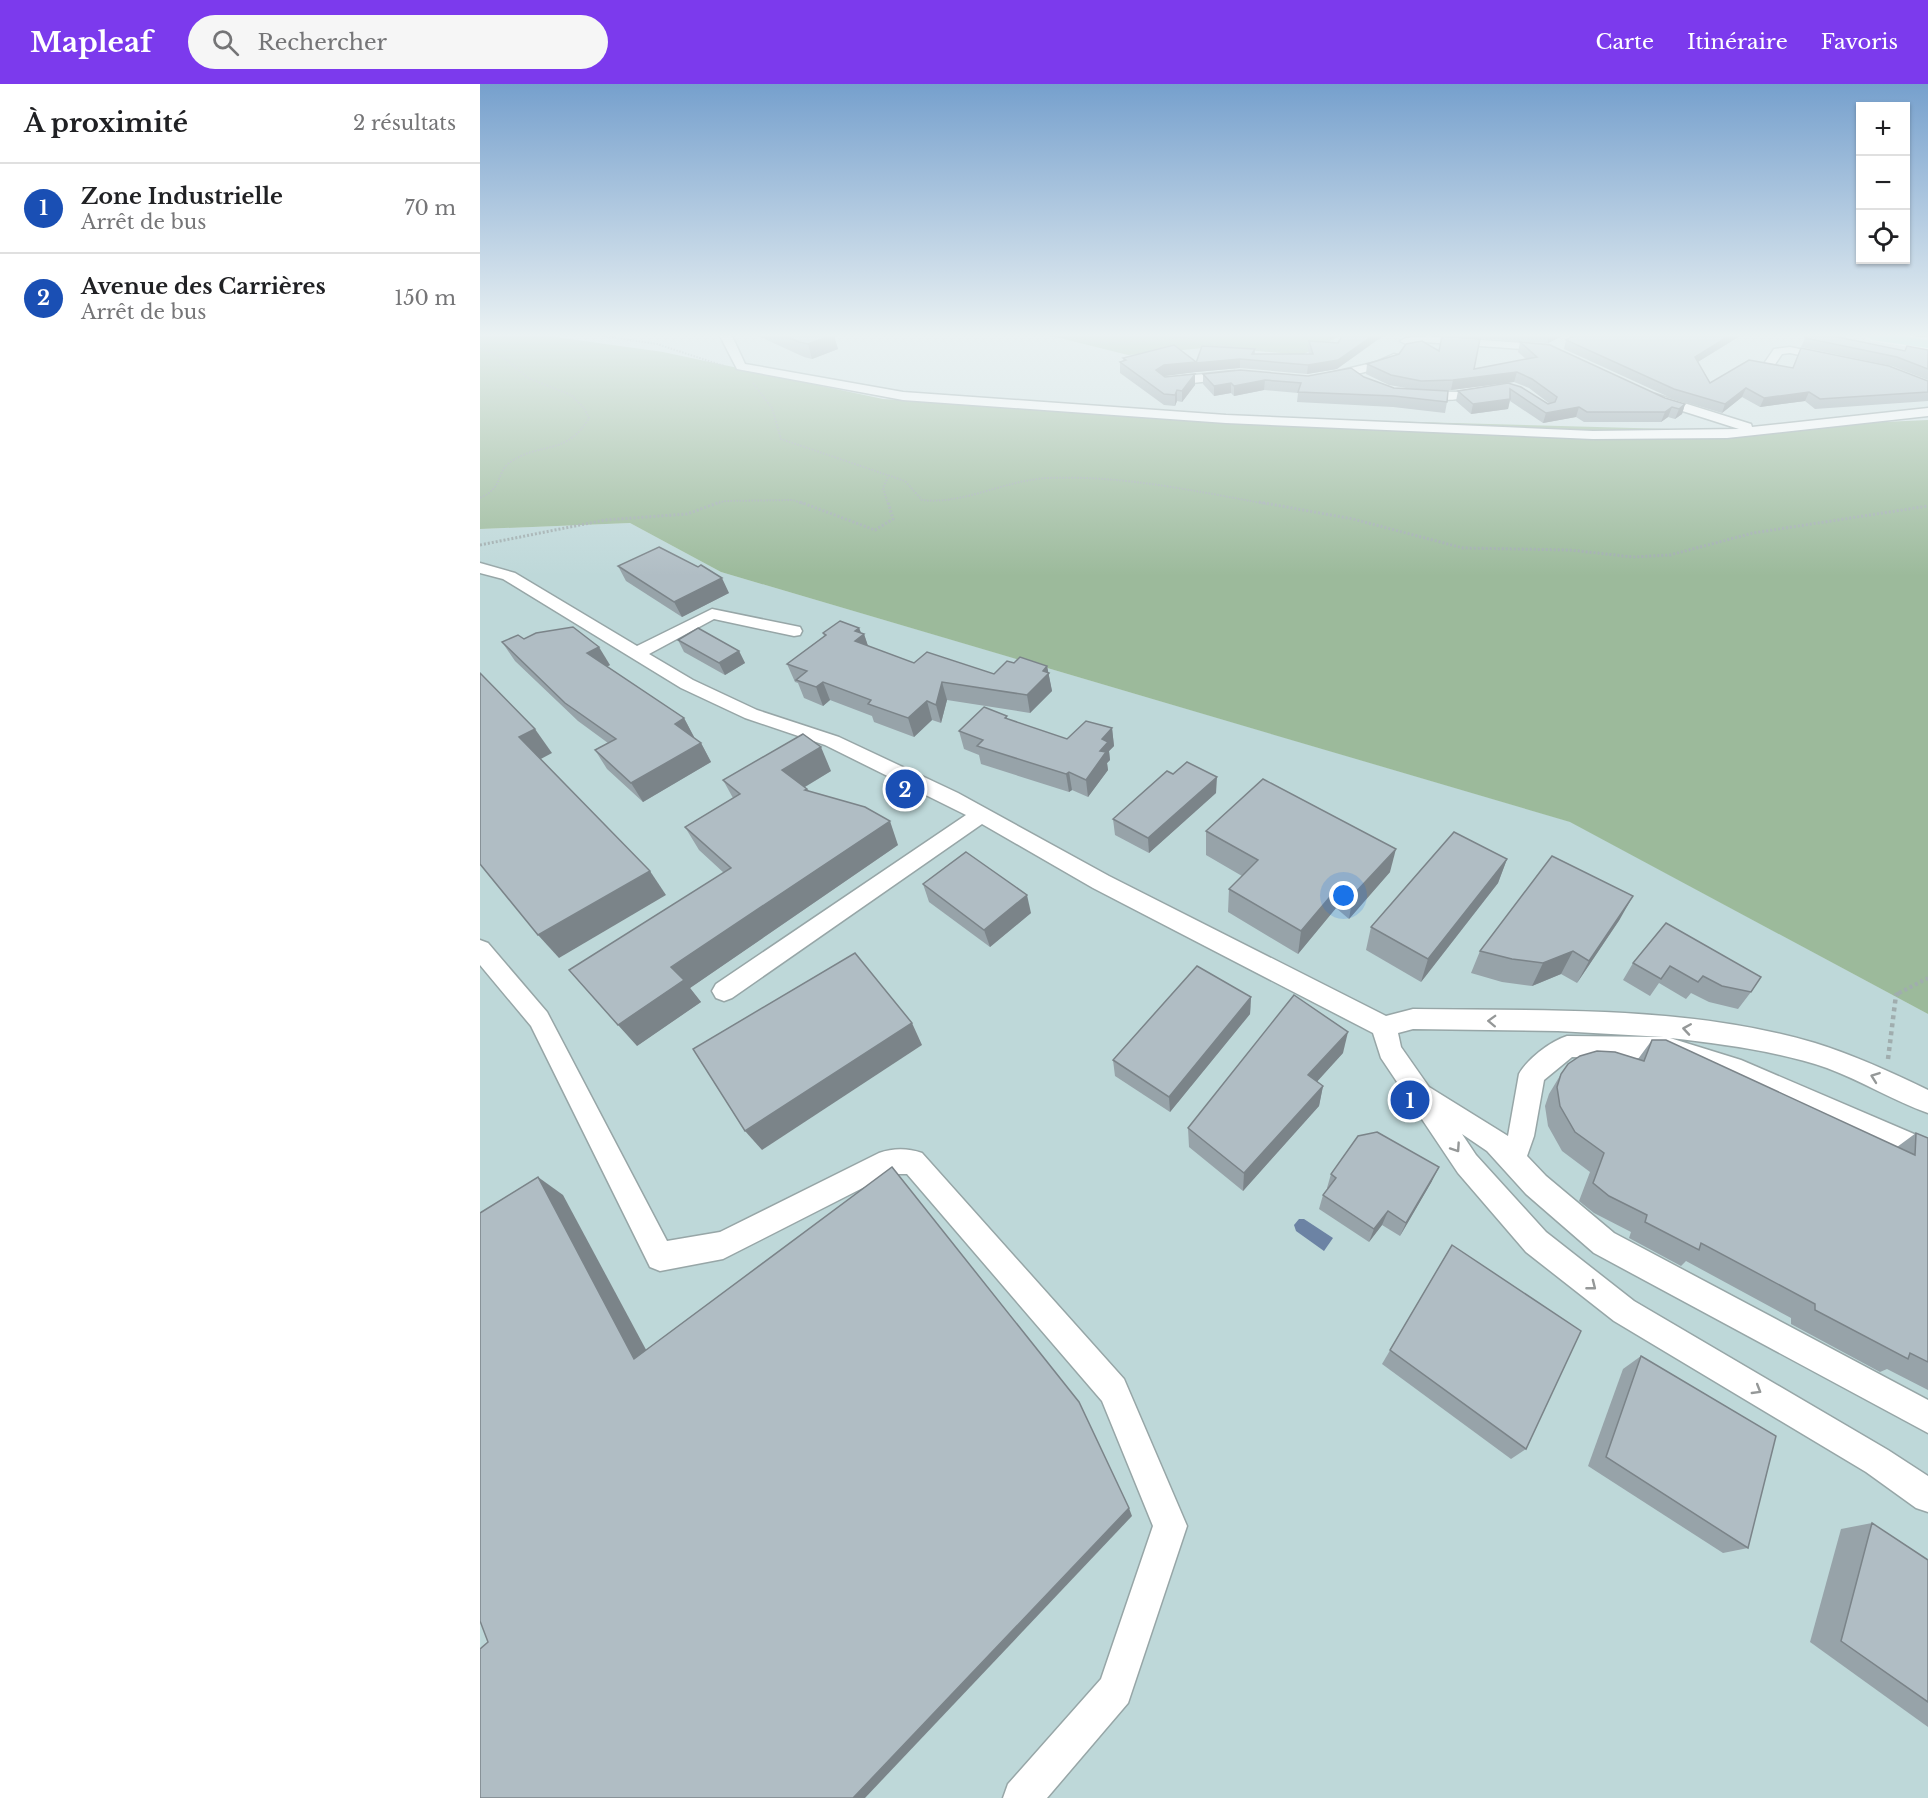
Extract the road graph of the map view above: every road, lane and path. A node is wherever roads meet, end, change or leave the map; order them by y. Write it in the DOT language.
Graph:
graph roads {
  1 [pos="588,416"];
  2 [pos="773,416"];
  3 [pos="1184,416"];
  4 [pos="1710,416"];
  5 [pos="1889,416"];
  6 [pos="1760,429"];
  7 [pos="889,475"];
  8 [pos="480,498"];
  9 [pos="1928,506"];
  10 [pos="480,544"];
  11 [pos="480,568"];
  12 [pos="794,631"];
  13 [pos="637,653"];
  14 [pos="981,815"];
  15 [pos="480,949"];
  16 [pos="1928,978"];
  17 [pos="724,991"];
  18 [pos="1384,1027"];
  19 [pos="1885,1081"];
  20 [pos="1418,1091"];
  21 [pos="1928,1102"];
  22 [pos="1928,1153"];
  23 [pos="1512,1160"];
  24 [pos="1928,1417"];
  25 [pos="1928,1496"];
  26 [pos="1022,1798"];
  1 -- 8 [label="path"];
  2 -- 7 [label="path"];
  3 -- 6 [label="street"];
  4 -- 6 [label="street"];
  5 -- 6 [label="street"];
  7 -- 9 [label="path"];
  7 -- 10 [label="path"];
  11 -- 13 [label="street"];
  12 -- 13 [label="street"];
  13 -- 14 [label="street"];
  14 -- 17 [label="street"];
  14 -- 18 [label="street"];
  15 -- 26 [label="street"];
  16 -- 19 [label="path"];
  19 -- 18 [label="street, one-way"];
  18 -- 20 [label="street"];
  19 -- 21 [label="street"];
  20 -- 23 [label="street"];
  20 -- 25 [label="street, one-way"];
  22 -- 23 [label="street"];
  23 -- 24 [label="street"];
}
